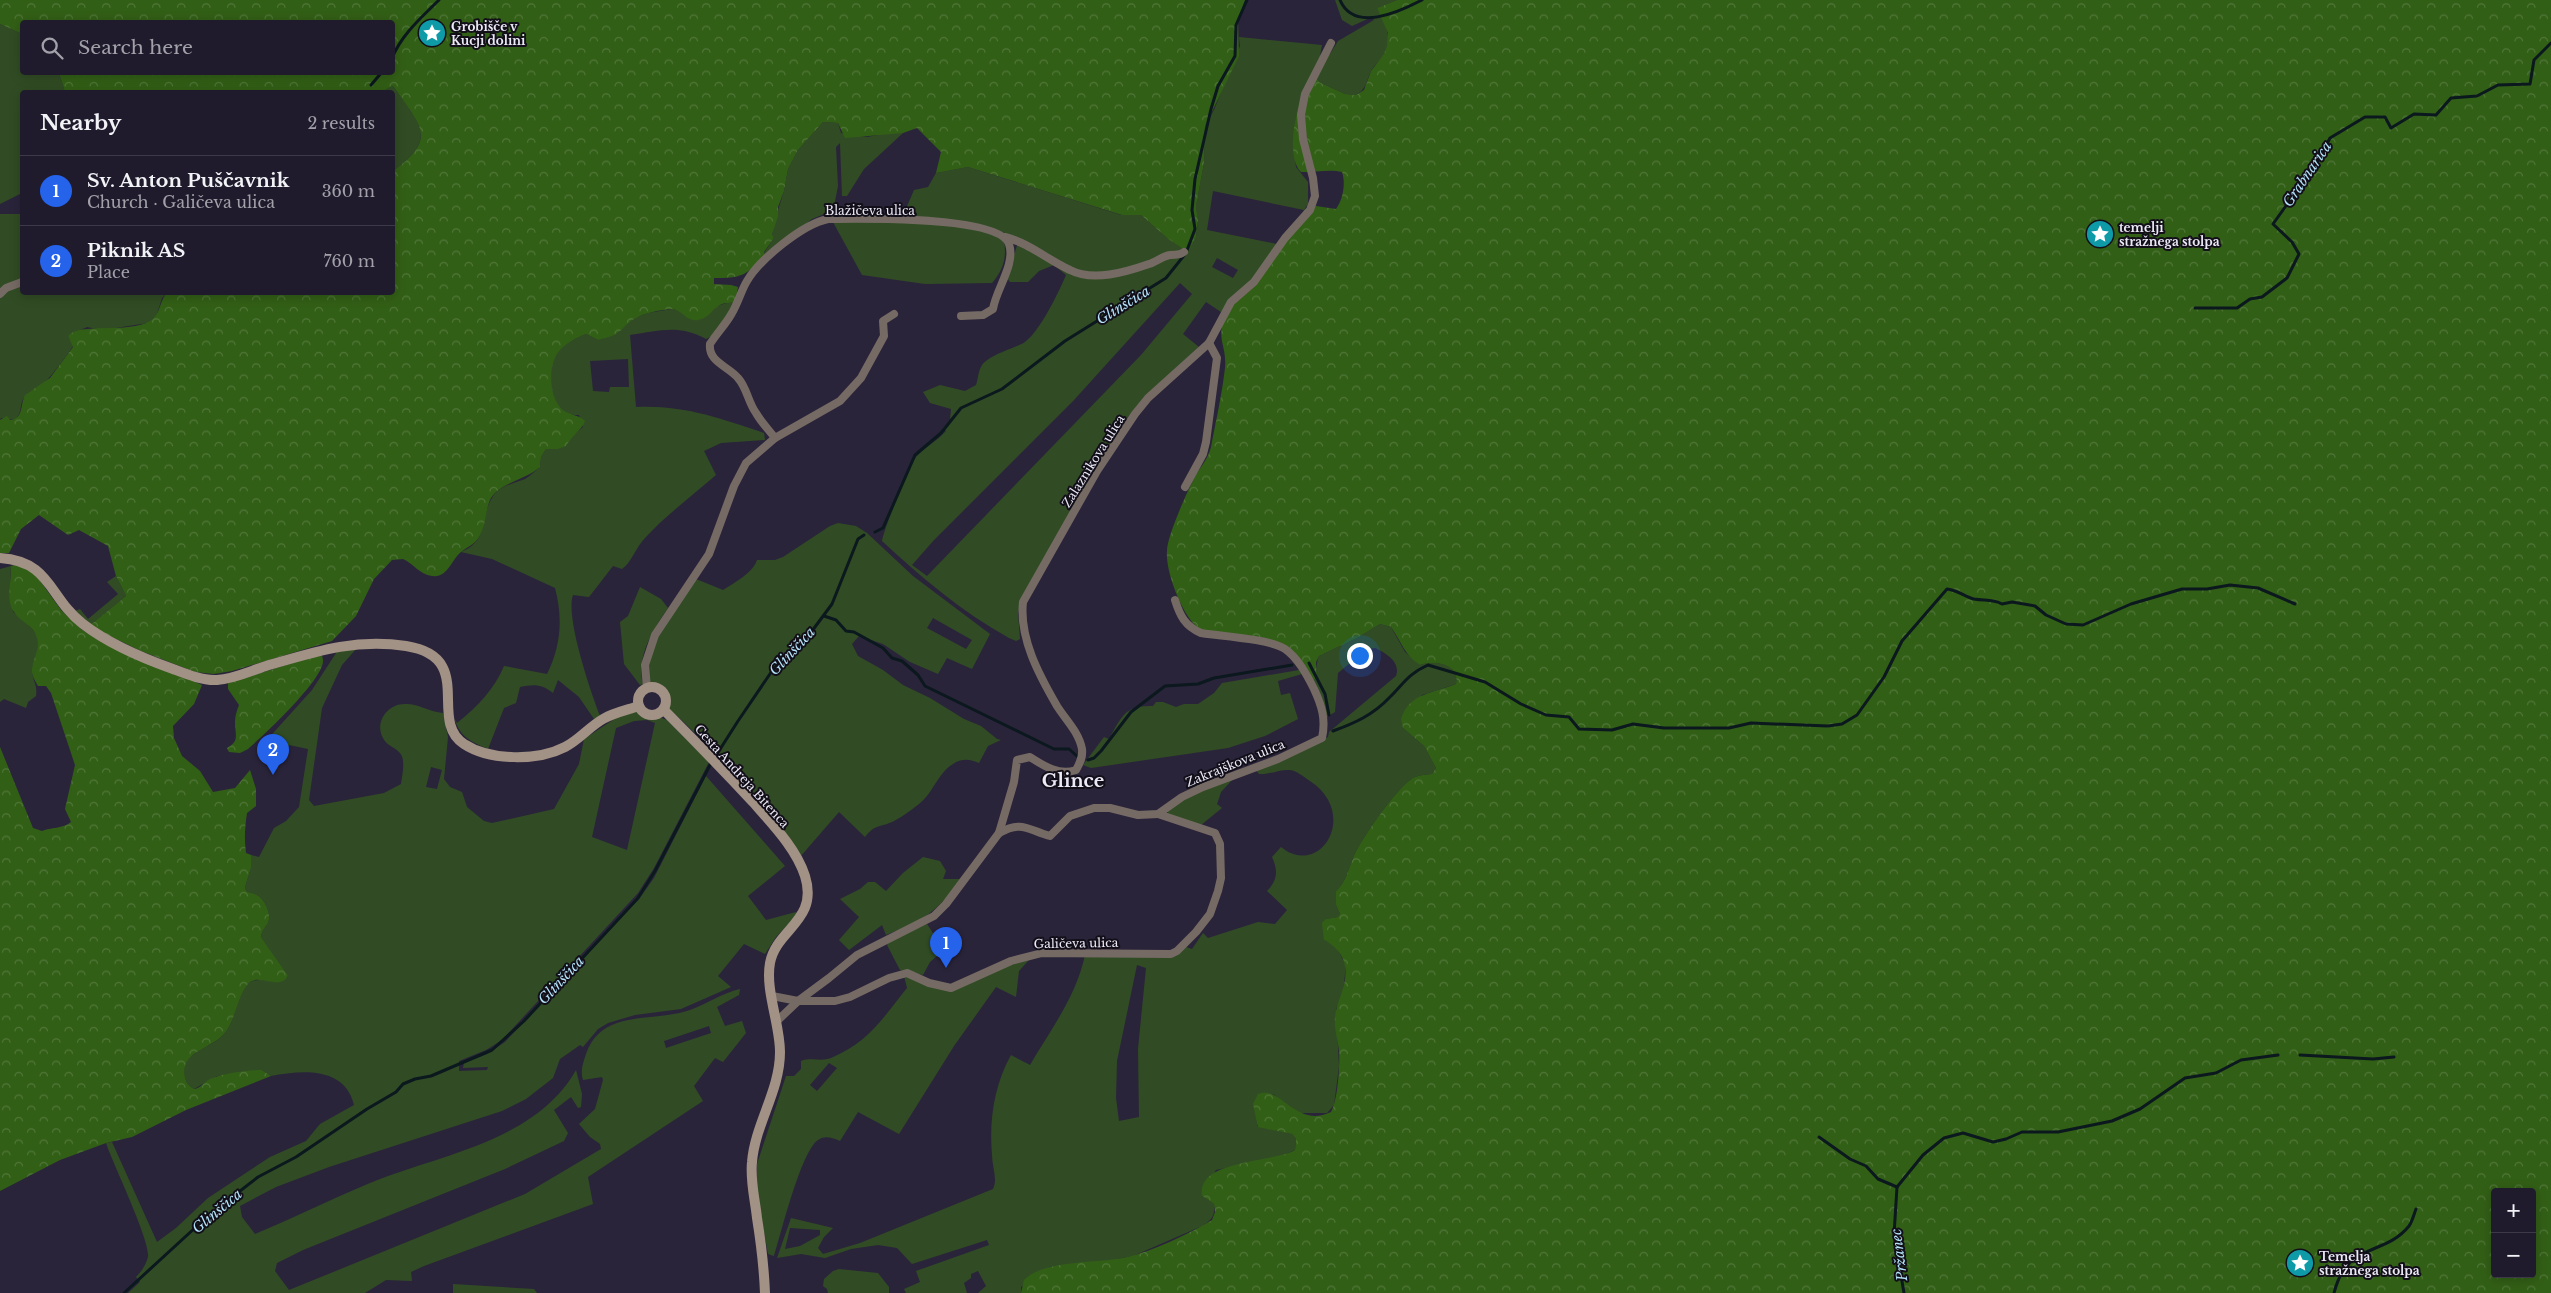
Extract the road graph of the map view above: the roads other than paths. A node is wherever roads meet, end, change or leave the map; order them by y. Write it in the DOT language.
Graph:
graph roads {
  1 [pos="1331,43"];
  2 [pos="1005,237"];
  3 [pos="1184,252"];
  4 [pos="20,283"];
  5 [pos="0,294"];
  6 [pos="894,314"];
  7 [pos="961,316"];
  8 [pos="1209,343"];
  9 [pos="775,438"];
  10 [pos="1185,487"];
  11 [pos="0,558"];
  12 [pos="1175,600"];
  13 [pos="647,688"];
  14 [pos="639,706"];
  15 [pos="664,710"];
  16 [pos="1158,814"];
  17 [pos="998,833"];
  18 [pos="772,996"];
  19 [pos="798,1001"];
  20 [pos="777,1021"];
  21 [pos="765,1293"];
  1 -- 8 [label="street, Zalaznikova ulica"];
  2 -- 3 [label="street"];
  2 -- 7 [label="street"];
  2 -- 9 [label="street, Blažičeva ulica"];
  4 -- 5 [label="street"];
  6 -- 9 [label="street"];
  8 -- 10 [label="street"];
  8 -- 17 [label="street, Zalaznikova ulica"];
  9 -- 13 [label="street"];
  11 -- 14 [label="street"];
  12 -- 16 [label="street, Zakrajškova ulica"];
  13 -- 14 [label="street"];
  13 -- 15 [label="street"];
  14 -- 15 [label="street"];
  15 -- 18 [label="street, Cesta Andreja Bitenca"];
  16 -- 17 [label="street"];
  16 -- 19 [label="street, Galičeva ulica"];
  17 -- 19 [label="street"];
  18 -- 19 [label="street"];
  18 -- 20 [label="street, Cesta Andreja Bitenca"];
  19 -- 20 [label="street"];
  20 -- 21 [label="street, Cesta Andreja Bitenca"];
}
